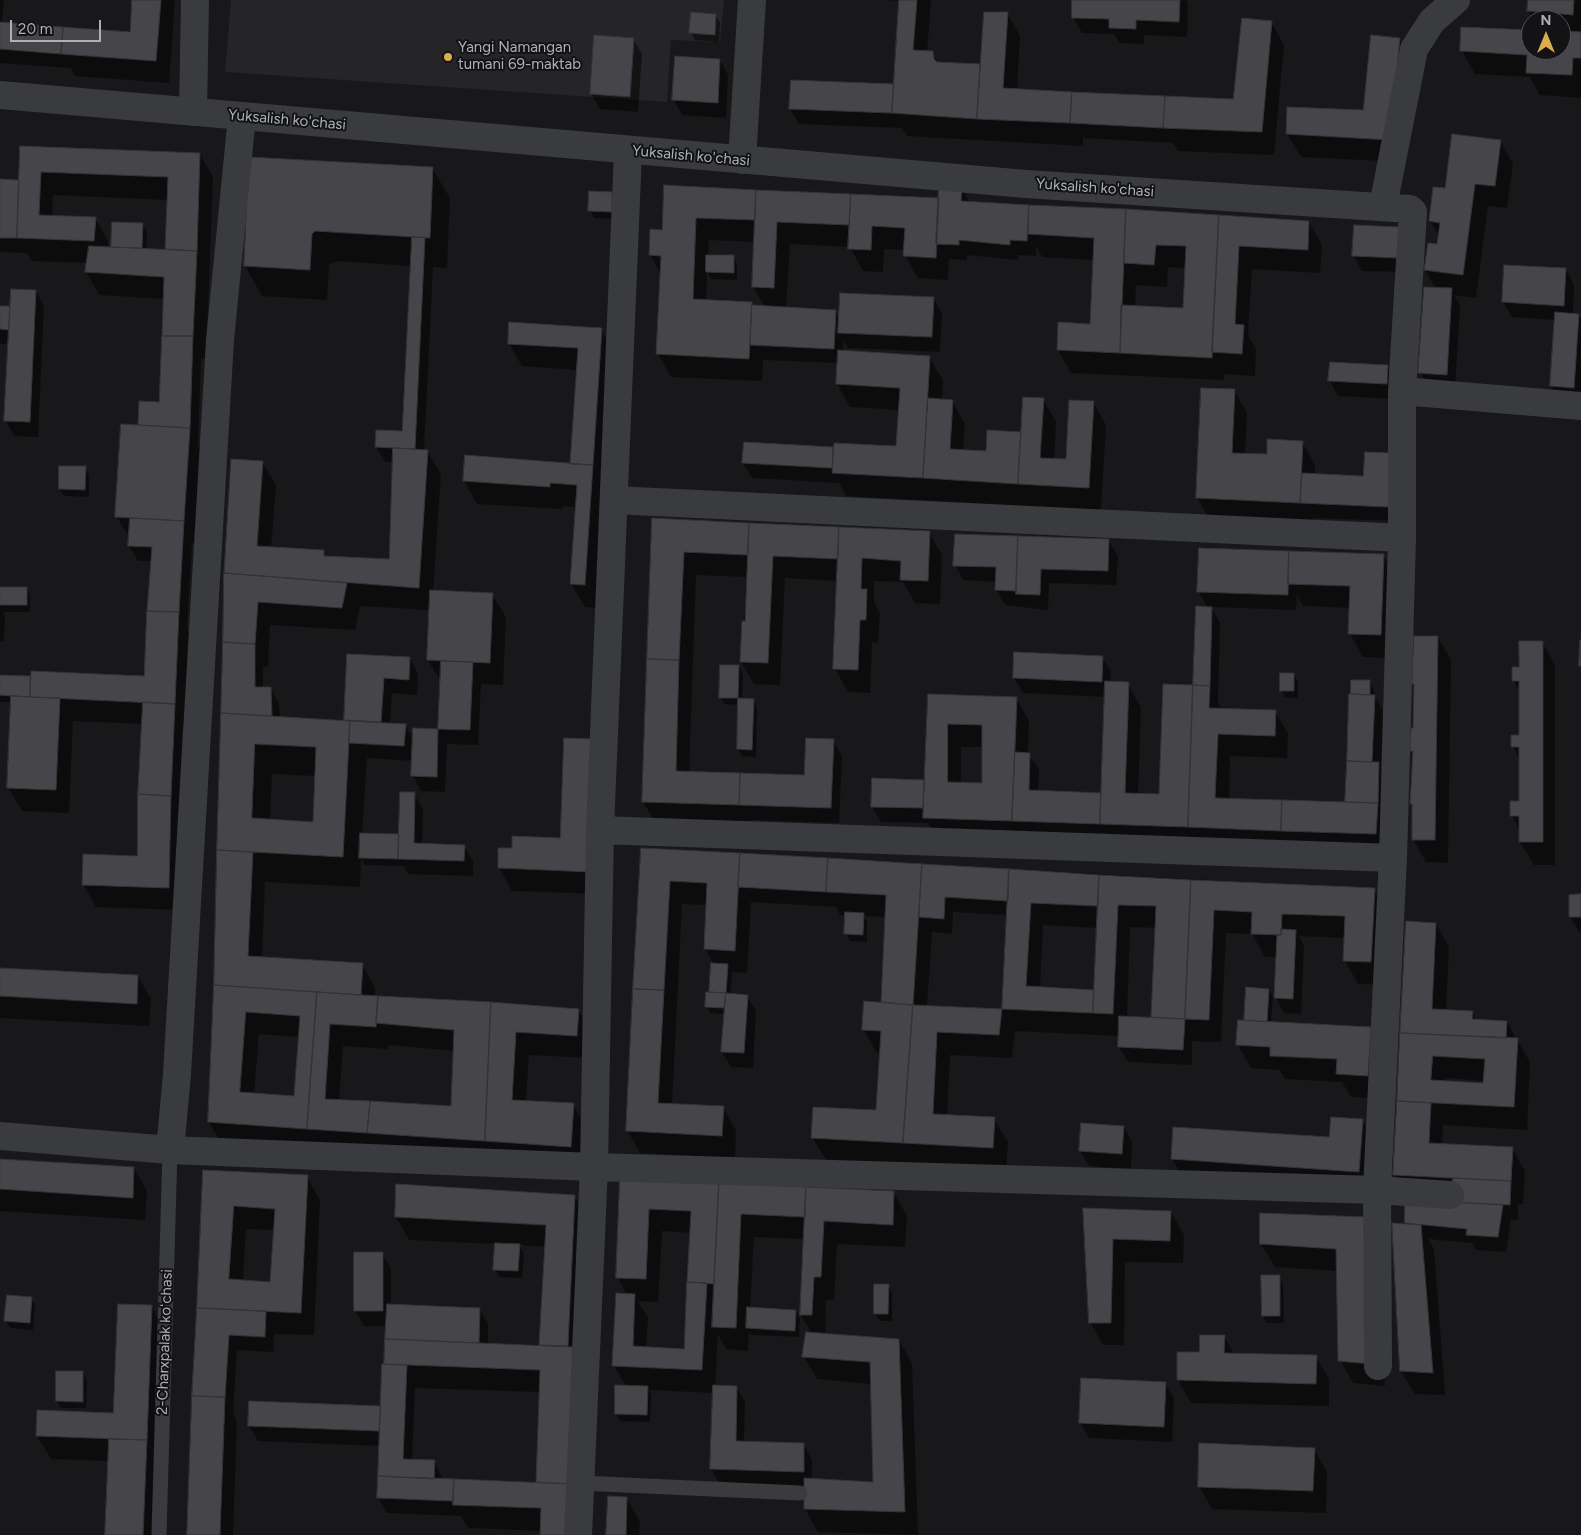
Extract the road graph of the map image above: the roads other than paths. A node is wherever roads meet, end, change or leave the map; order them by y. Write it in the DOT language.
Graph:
graph roads {
  1 [pos="195,0"];
  2 [pos="752,0"];
  3 [pos="1456,0"];
  4 [pos="0,95"];
  5 [pos="193,112"];
  6 [pos="242,116"];
  7 [pos="628,151"];
  8 [pos="742,160"];
  9 [pos="1383,206"];
  10 [pos="1402,391"];
  11 [pos="1581,406"];
  12 [pos="614,500"];
  13 [pos="1402,538"];
  14 [pos="600,830"];
  15 [pos="1393,858"];
  16 [pos="0,1136"];
  17 [pos="170,1150"];
  18 [pos="594,1167"];
  19 [pos="1377,1190"];
  20 [pos="1450,1194"];
  21 [pos="1378,1366"];
  22 [pos="580,1483"];
  23 [pos="800,1493"];
  24 [pos="159,1535"];
  25 [pos="578,1535"];
  1 -- 5 [label="street"];
  2 -- 8 [label="street"];
  3 -- 9 [label="street"];
  4 -- 5 [label="street, Yuksalish ko'chasi"];
  5 -- 6 [label="street, Yuksalish ko'chasi"];
  6 -- 7 [label="street, Yuksalish ko'chasi"];
  6 -- 17 [label="street"];
  7 -- 8 [label="street, Yuksalish ko'chasi"];
  7 -- 12 [label="street"];
  8 -- 9 [label="street, Yuksalish ko'chasi"];
  9 -- 10 [label="street, Yuksalish ko'chasi"];
  10 -- 11 [label="street"];
  10 -- 13 [label="street"];
  12 -- 13 [label="street"];
  12 -- 14 [label="street"];
  13 -- 15 [label="street"];
  14 -- 15 [label="street"];
  14 -- 18 [label="street"];
  15 -- 19 [label="street"];
  16 -- 17 [label="street"];
  17 -- 18 [label="street"];
  17 -- 24 [label="lane, 2-Charxpalak koʻchasi"];
  18 -- 19 [label="street"];
  18 -- 22 [label="street"];
  19 -- 20 [label="street"];
  19 -- 21 [label="street"];
  22 -- 23 [label="lane"];
  22 -- 25 [label="street"];
}
